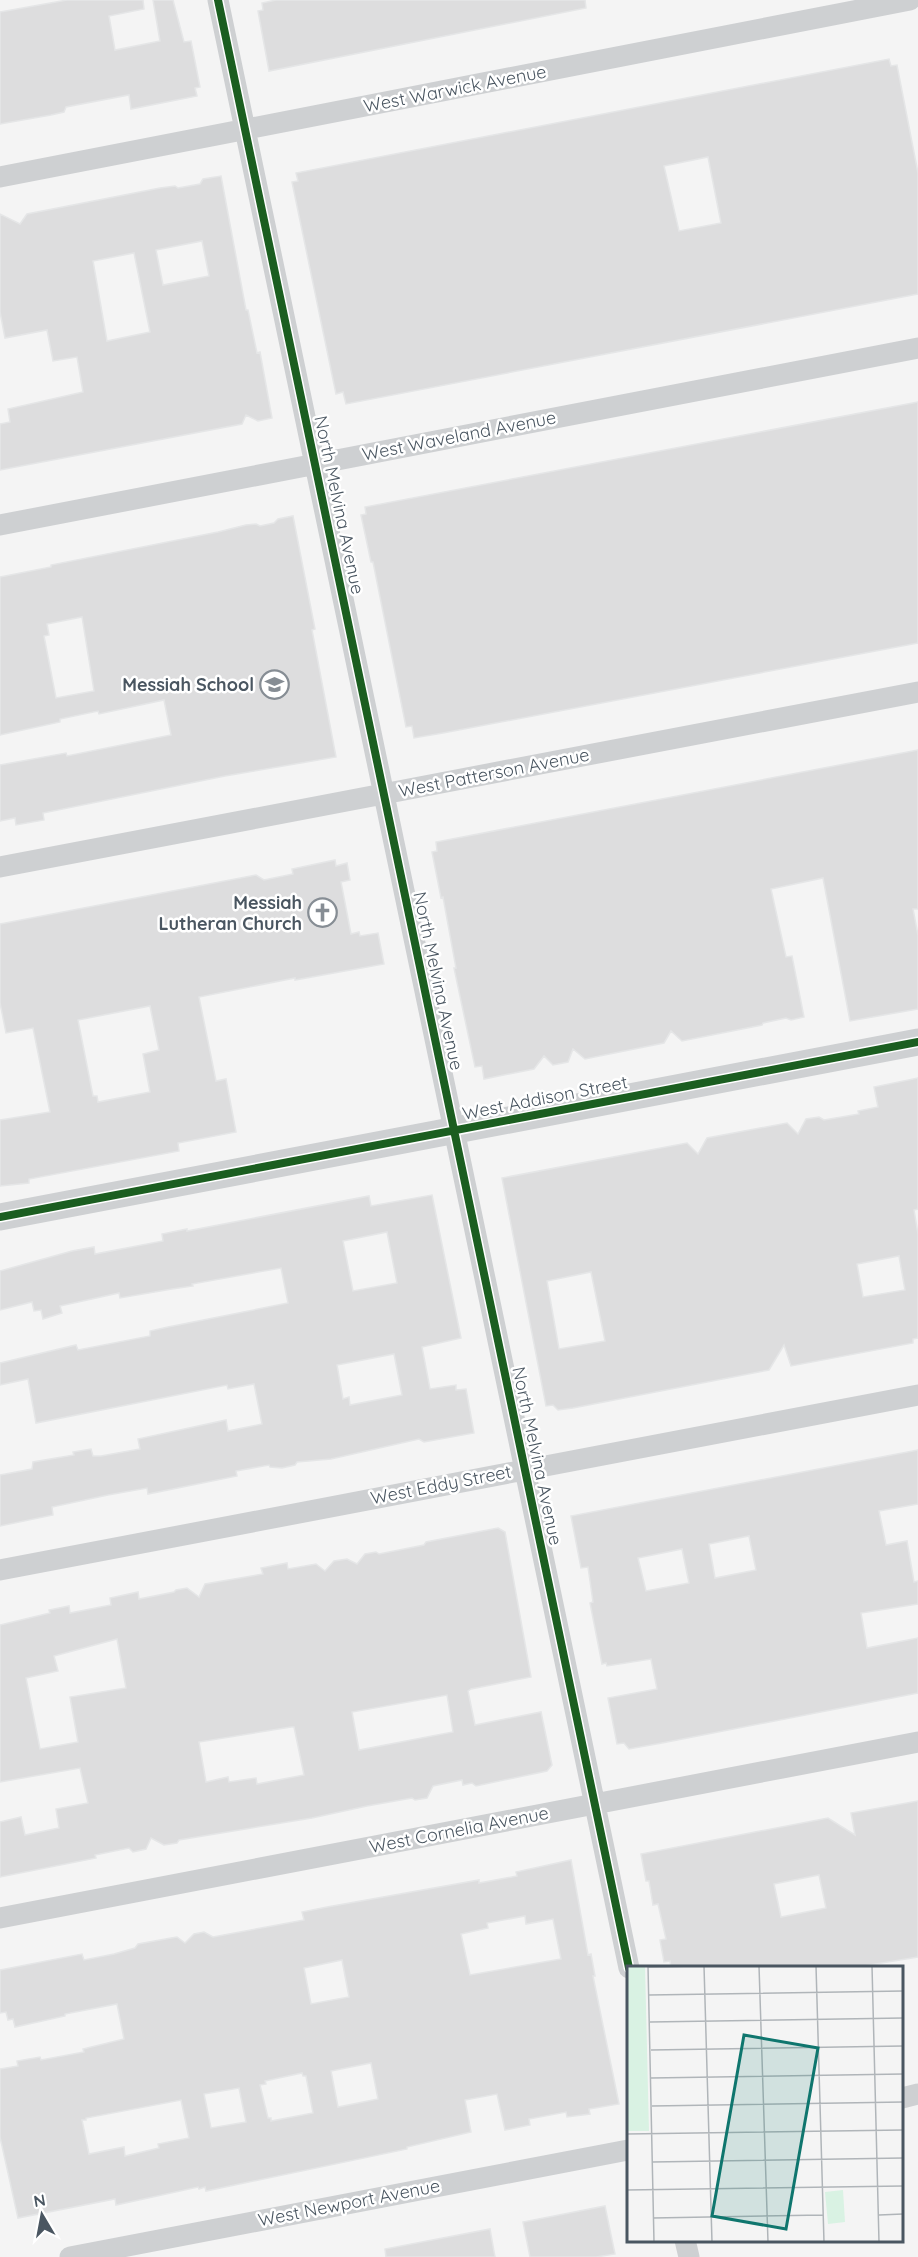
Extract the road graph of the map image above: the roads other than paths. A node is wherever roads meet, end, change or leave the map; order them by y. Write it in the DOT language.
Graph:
graph roads {
  1 [pos="218,0"];
  2 [pos="910,0"];
  3 [pos="245,130"];
  4 [pos="0,177"];
  5 [pos="918,348"];
  6 [pos="315,464"];
  7 [pos="0,525"];
  8 [pos="918,692"];
  9 [pos="384,794"];
  10 [pos="0,867"];
  11 [pos="918,1042"];
  12 [pos="454,1130"];
  13 [pos="0,1217"];
  14 [pos="918,1395"];
  15 [pos="525,1470"];
  16 [pos="0,1570"];
  17 [pos="918,1742"];
  18 [pos="595,1804"];
  19 [pos="0,1918"];
  20 [pos="629,1966"];
  21 [pos="918,2094"];
  22 [pos="903,2098"];
  23 [pos="627,2150"];
  24 [pos="686,2242"];
  25 [pos="70,2257"];
  26 [pos="689,2257"];
  1 -- 3 [label="street, North Melvina Avenue"];
  2 -- 3 [label="street, West Warwick Avenue"];
  3 -- 4 [label="street, West Warwick Avenue"];
  3 -- 6 [label="street, North Melvina Avenue"];
  5 -- 6 [label="street, West Waveland Avenue"];
  6 -- 7 [label="street, West Waveland Avenue"];
  6 -- 9 [label="street, North Melvina Avenue"];
  8 -- 9 [label="street, West Patterson Avenue"];
  9 -- 10 [label="street, West Patterson Avenue"];
  9 -- 12 [label="street, North Melvina Avenue"];
  11 -- 12 [label="street, West Addison Street"];
  12 -- 13 [label="street, West Addison Street"];
  12 -- 15 [label="street, North Melvina Avenue"];
  14 -- 15 [label="street, West Eddy Street"];
  15 -- 16 [label="street, West Eddy Street"];
  15 -- 18 [label="street, North Melvina Avenue"];
  17 -- 18 [label="street, West Cornelia Avenue"];
  18 -- 19 [label="street, West Cornelia Avenue"];
  18 -- 20 [label="street, North Melvina Avenue"];
  21 -- 22 [label="street"];
  23 -- 25 [label="street, West Newport Avenue"];
  24 -- 26 [label="street"];
}
